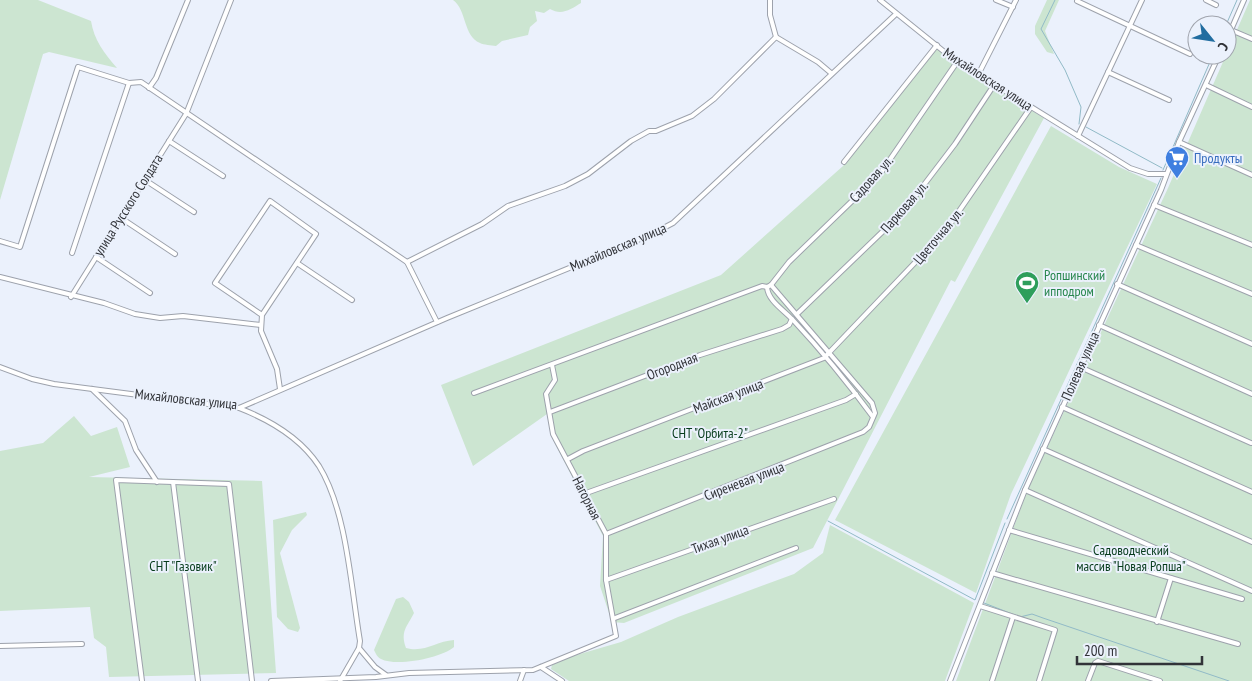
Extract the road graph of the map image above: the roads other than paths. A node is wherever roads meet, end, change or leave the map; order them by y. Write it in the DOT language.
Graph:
graph roads {
  1 [pos="188,0"];
  2 [pos="223,0"];
  3 [pos="770,0"];
  4 [pos="880,0"];
  5 [pos="996,0"];
  6 [pos="1016,0"];
  7 [pos="1142,0"];
  8 [pos="1206,0"];
  9 [pos="1244,0"];
  10 [pos="231,1"];
  11 [pos="1076,1"];
  12 [pos="1216,5"];
  13 [pos="1013,7"];
  14 [pos="896,14"];
  15 [pos="1237,16"];
  16 [pos="1130,26"];
  17 [pos="1237,33"];
  18 [pos="776,38"];
  19 [pos="1252,39"];
  20 [pos="937,45"];
  21 [pos="1187,53"];
  22 [pos="957,62"];
  23 [pos="1215,65"];
  24 [pos="1108,72"];
  25 [pos="831,73"];
  26 [pos="978,75"];
  27 [pos="129,84"];
  28 [pos="994,85"];
  29 [pos="1206,85"];
  30 [pos="149,88"];
  31 [pos="1169,100"];
  32 [pos="1031,107"];
  33 [pos="1252,107"];
  34 [pos="186,114"];
  35 [pos="1078,136"];
  36 [pos="169,141"];
  37 [pos="1179,142"];
  38 [pos="844,162"];
  39 [pos="1166,174"];
  40 [pos="1252,175"];
  41 [pos="223,176"];
  42 [pos="145,180"];
  43 [pos="1154,205"];
  44 [pos="194,212"];
  45 [pos="120,218"];
  46 [pos="0,241"];
  47 [pos="1136,244"];
  48 [pos="1252,245"];
  49 [pos="72,253"];
  50 [pos="175,254"];
  51 [pos="96,257"];
  52 [pos="407,262"];
  53 [pos="297,263"];
  54 [pos="0,277"];
  55 [pos="1117,284"];
  56 [pos="769,286"];
  57 [pos="150,293"];
  58 [pos="1252,294"];
  59 [pos="71,297"];
  60 [pos="352,300"];
  61 [pos="797,314"];
  62 [pos="262,315"];
  63 [pos="792,320"];
  64 [pos="437,322"];
  65 [pos="262,325"];
  66 [pos="1098,325"];
  67 [pos="1252,344"];
  68 [pos="830,352"];
  69 [pos="824,358"];
  70 [pos="552,365"];
  71 [pos="0,367"];
  72 [pos="1080,367"];
  73 [pos="90,388"];
  74 [pos="280,389"];
  75 [pos="474,393"];
  76 [pos="856,394"];
  77 [pos="1252,394"];
  78 [pos="1062,407"];
  79 [pos="240,408"];
  80 [pos="550,412"];
  81 [pos="872,417"];
  82 [pos="1251,443"];
  83 [pos="1043,449"];
  84 [pos="568,459"];
  85 [pos="158,482"];
  86 [pos="173,482"];
  87 [pos="1025,490"];
  88 [pos="1252,492"];
  89 [pos="585,496"];
  90 [pos="834,499"];
  91 [pos="1008,530"];
  92 [pos="606,534"];
  93 [pos="1252,542"];
  94 [pos="796,548"];
  95 [pos="992,573"];
  96 [pos="1171,578"];
  97 [pos="606,580"];
  98 [pos="1252,591"];
  99 [pos="1242,600"];
  100 [pos="980,606"];
  101 [pos="1012,617"];
  102 [pos="615,618"];
  103 [pos="1157,622"];
  104 [pos="82,644"];
  105 [pos="1238,644"];
  106 [pos="0,646"];
  107 [pos="359,648"];
  108 [pos="541,667"];
  109 [pos="524,670"];
  110 [pos="387,675"];
  111 [pos="341,679"];
  112 [pos="142,681"];
  113 [pos="198,681"];
  114 [pos="252,681"];
  115 [pos="271,681"];
  116 [pos="520,681"];
  117 [pos="562,681"];
  118 [pos="950,681"];
  119 [pos="992,681"];
  120 [pos="1039,681"];
  121 [pos="1088,681"];
  122 [pos="1160,681"];
  1 -- 30 [label="street"];
  2 -- 10 [label="street"];
  3 -- 18 [label="street"];
  4 -- 14 [label="street"];
  5 -- 13 [label="street"];
  6 -- 13 [label="street"];
  7 -- 16 [label="street"];
  8 -- 12 [label="street"];
  9 -- 15 [label="street"];
  10 -- 34 [label="street, улица Русского Солдата"];
  11 -- 16 [label="street"];
  13 -- 26 [label="street"];
  14 -- 20 [label="street, Михайловская улица"];
  14 -- 25 [label="street, Михайловская улица"];
  16 -- 21 [label="street"];
  16 -- 24 [label="street"];
  17 -- 19 [label="street"];
  18 -- 25 [label="street"];
  18 -- 52 [label="street"];
  20 -- 22 [label="street, Михайловская улица"];
  20 -- 38 [label="street"];
  22 -- 26 [label="street, Михайловская улица"];
  22 -- 56 [label="street, Садовая ул."];
  23 -- 29 [label="street, Полевая улица"];
  24 -- 31 [label="street"];
  24 -- 35 [label="street"];
  25 -- 64 [label="street, Михайловская улица"];
  26 -- 28 [label="street, Михайловская улица"];
  27 -- 30 [label="street"];
  27 -- 46 [label="street"];
  27 -- 49 [label="street"];
  28 -- 32 [label="street, Михайловская улица"];
  28 -- 61 [label="street, Парковая ул."];
  29 -- 33 [label="street"];
  29 -- 37 [label="street, Полевая улица"];
  30 -- 34 [label="street"];
  32 -- 35 [label="street, Михайловская улица"];
  32 -- 68 [label="street, Цветочная ул."];
  34 -- 36 [label="street, улица Русского Солдата"];
  34 -- 52 [label="street"];
  35 -- 39 [label="street, Михайловская улица"];
  36 -- 41 [label="street"];
  36 -- 42 [label="street, улица Русского Солдата"];
  37 -- 39 [label="street, Полевая улица"];
  37 -- 40 [label="street"];
  39 -- 43 [label="street, Полевая улица"];
  42 -- 44 [label="street"];
  42 -- 45 [label="street, улица Русского Солдата"];
  43 -- 47 [label="street, Полевая улица"];
  43 -- 48 [label="street"];
  45 -- 50 [label="street"];
  45 -- 51 [label="street, улица Русского Солдата"];
  47 -- 55 [label="street, Полевая улица"];
  47 -- 58 [label="street"];
  51 -- 57 [label="street"];
  51 -- 59 [label="street, улица Русского Солдата"];
  52 -- 64 [label="street"];
  53 -- 60 [label="street"];
  53 -- 62 [label="street"];
  53 -- 62 [label="street"];
  54 -- 59 [label="street"];
  55 -- 66 [label="street, Полевая улица"];
  55 -- 67 [label="street"];
  56 -- 61 [label="street"];
  56 -- 63 [label="street"];
  56 -- 70 [label="street"];
  59 -- 65 [label="street"];
  61 -- 68 [label="street"];
  62 -- 65 [label="street"];
  63 -- 69 [label="street"];
  63 -- 80 [label="street, Огородная"];
  64 -- 74 [label="street, Михайловская улица"];
  65 -- 74 [label="street"];
  66 -- 72 [label="street, Полевая улица"];
  66 -- 77 [label="street"];
  68 -- 69 [label="street, Майская улица"];
  68 -- 81 [label="street"];
  69 -- 76 [label="street"];
  69 -- 84 [label="street, Майская улица"];
  70 -- 75 [label="street"];
  70 -- 80 [label="street, Нагорная"];
  71 -- 73 [label="street, Михайловская улица"];
  72 -- 78 [label="street, Полевая улица"];
  72 -- 82 [label="street"];
  73 -- 79 [label="street, Михайловская улица"];
  73 -- 85 [label="street"];
  74 -- 79 [label="street, Михайловская улица"];
  76 -- 81 [label="street"];
  76 -- 89 [label="street"];
  78 -- 83 [label="street, Полевая улица"];
  78 -- 88 [label="street"];
  79 -- 107 [label="street"];
  80 -- 84 [label="street, Нагорная"];
  81 -- 92 [label="street, Сиреневая улица"];
  83 -- 87 [label="street, Полевая улица"];
  83 -- 93 [label="street"];
  84 -- 89 [label="street, Нагорная"];
  85 -- 86 [label="street"];
  85 -- 112 [label="street"];
  86 -- 113 [label="street"];
  86 -- 114 [label="street"];
  87 -- 91 [label="street, Полевая улица"];
  87 -- 98 [label="street"];
  89 -- 92 [label="street, Нагорная"];
  90 -- 97 [label="street, Тихая улица"];
  91 -- 95 [label="street, Полевая улица"];
  91 -- 96 [label="street"];
  92 -- 97 [label="street, Нагорная"];
  94 -- 102 [label="street"];
  95 -- 100 [label="street, Полевая улица"];
  95 -- 103 [label="street"];
  96 -- 99 [label="street"];
  96 -- 103 [label="street"];
  97 -- 102 [label="street, Нагорная"];
  100 -- 101 [label="street"];
  100 -- 118 [label="street, Полевая улица"];
  101 -- 119 [label="street"];
  101 -- 120 [label="street"];
  102 -- 108 [label="street, Нагорная"];
  103 -- 105 [label="street"];
  104 -- 106 [label="street"];
  107 -- 110 [label="street"];
  107 -- 111 [label="street"];
  108 -- 109 [label="street"];
  108 -- 117 [label="street"];
  109 -- 110 [label="street"];
  109 -- 116 [label="street"];
  110 -- 111 [label="street"];
  111 -- 115 [label="street"];
  121 -- 122 [label="street"];
}
